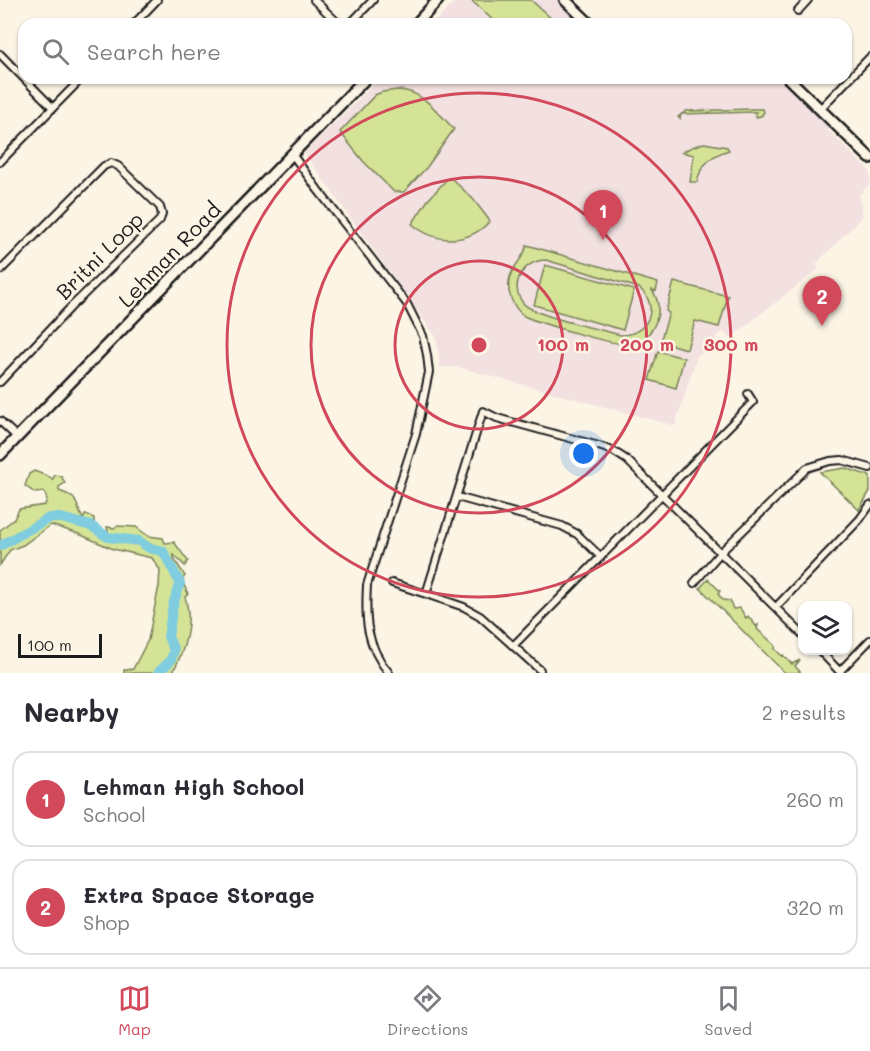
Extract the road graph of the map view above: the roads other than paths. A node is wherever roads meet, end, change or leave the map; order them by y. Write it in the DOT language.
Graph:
graph roads {
  1 [pos="157,0"];
  2 [pos="314,0"];
  3 [pos="373,0"];
  4 [pos="438,0"];
  5 [pos="564,0"];
  6 [pos="808,0"];
  7 [pos="798,11"];
  8 [pos="140,18"];
  9 [pos="333,18"];
  10 [pos="356,18"];
  11 [pos="422,18"];
  12 [pos="584,18"];
  13 [pos="0,54"];
  14 [pos="870,57"];
  15 [pos="18,72"];
  16 [pos="852,76"];
  17 [pos="29,84"];
  18 [pos="76,84"];
  19 [pos="360,84"];
  20 [pos="794,84"];
  21 [pos="845,84"];
  22 [pos="53,108"];
  23 [pos="820,110"];
  24 [pos="292,154"];
  25 [pos="870,158"];
  26 [pos="0,162"];
  27 [pos="0,272"];
  28 [pos="0,382"];
  29 [pos="748,394"];
  30 [pos="0,421"];
  31 [pos="18,438"];
  32 [pos="0,455"];
  33 [pos="870,468"];
  34 [pos="662,495"];
  35 [pos="457,497"];
  36 [pos="870,505"];
  37 [pos="720,554"];
  38 [pos="601,557"];
  39 [pos="392,583"];
  40 [pos="694,583"];
  41 [pos="426,594"];
  42 [pos="776,607"];
  43 [pos="798,630"];
  44 [pos="870,640"];
  45 [pos="514,645"];
  46 [pos="823,655"];
  47 [pos="540,670"];
  48 [pos="841,672"];
  49 [pos="388,673"];
  1 -- 8 [label="street"];
  2 -- 9 [label="street"];
  3 -- 10 [label="street"];
  4 -- 11 [label="street"];
  5 -- 12 [label="street"];
  6 -- 7 [label="street"];
  13 -- 15 [label="street"];
  14 -- 16 [label="street"];
  17 -- 22 [label="street"];
  18 -- 22 [label="street"];
  19 -- 24 [label="street, Lehman Road"];
  20 -- 23 [label="street"];
  21 -- 23 [label="street"];
  22 -- 26 [label="street"];
  23 -- 25 [label="street"];
  24 -- 31 [label="street, Lehman Road"];
  24 -- 49 [label="street"];
  27 -- 28 [label="street, Britni Loop"];
  29 -- 34 [label="street"];
  30 -- 31 [label="street"];
  31 -- 32 [label="street, Lehman Road"];
  33 -- 37 [label="street"];
  34 -- 35 [label="street"];
  34 -- 37 [label="street"];
  34 -- 38 [label="street"];
  35 -- 38 [label="street"];
  35 -- 41 [label="street"];
  36 -- 42 [label="street"];
  37 -- 40 [label="street"];
  37 -- 42 [label="street"];
  38 -- 45 [label="street"];
  39 -- 41 [label="street"];
  41 -- 45 [label="street"];
  42 -- 43 [label="street"];
  44 -- 48 [label="street"];
  45 -- 47 [label="street"];
  46 -- 48 [label="street"];
}
